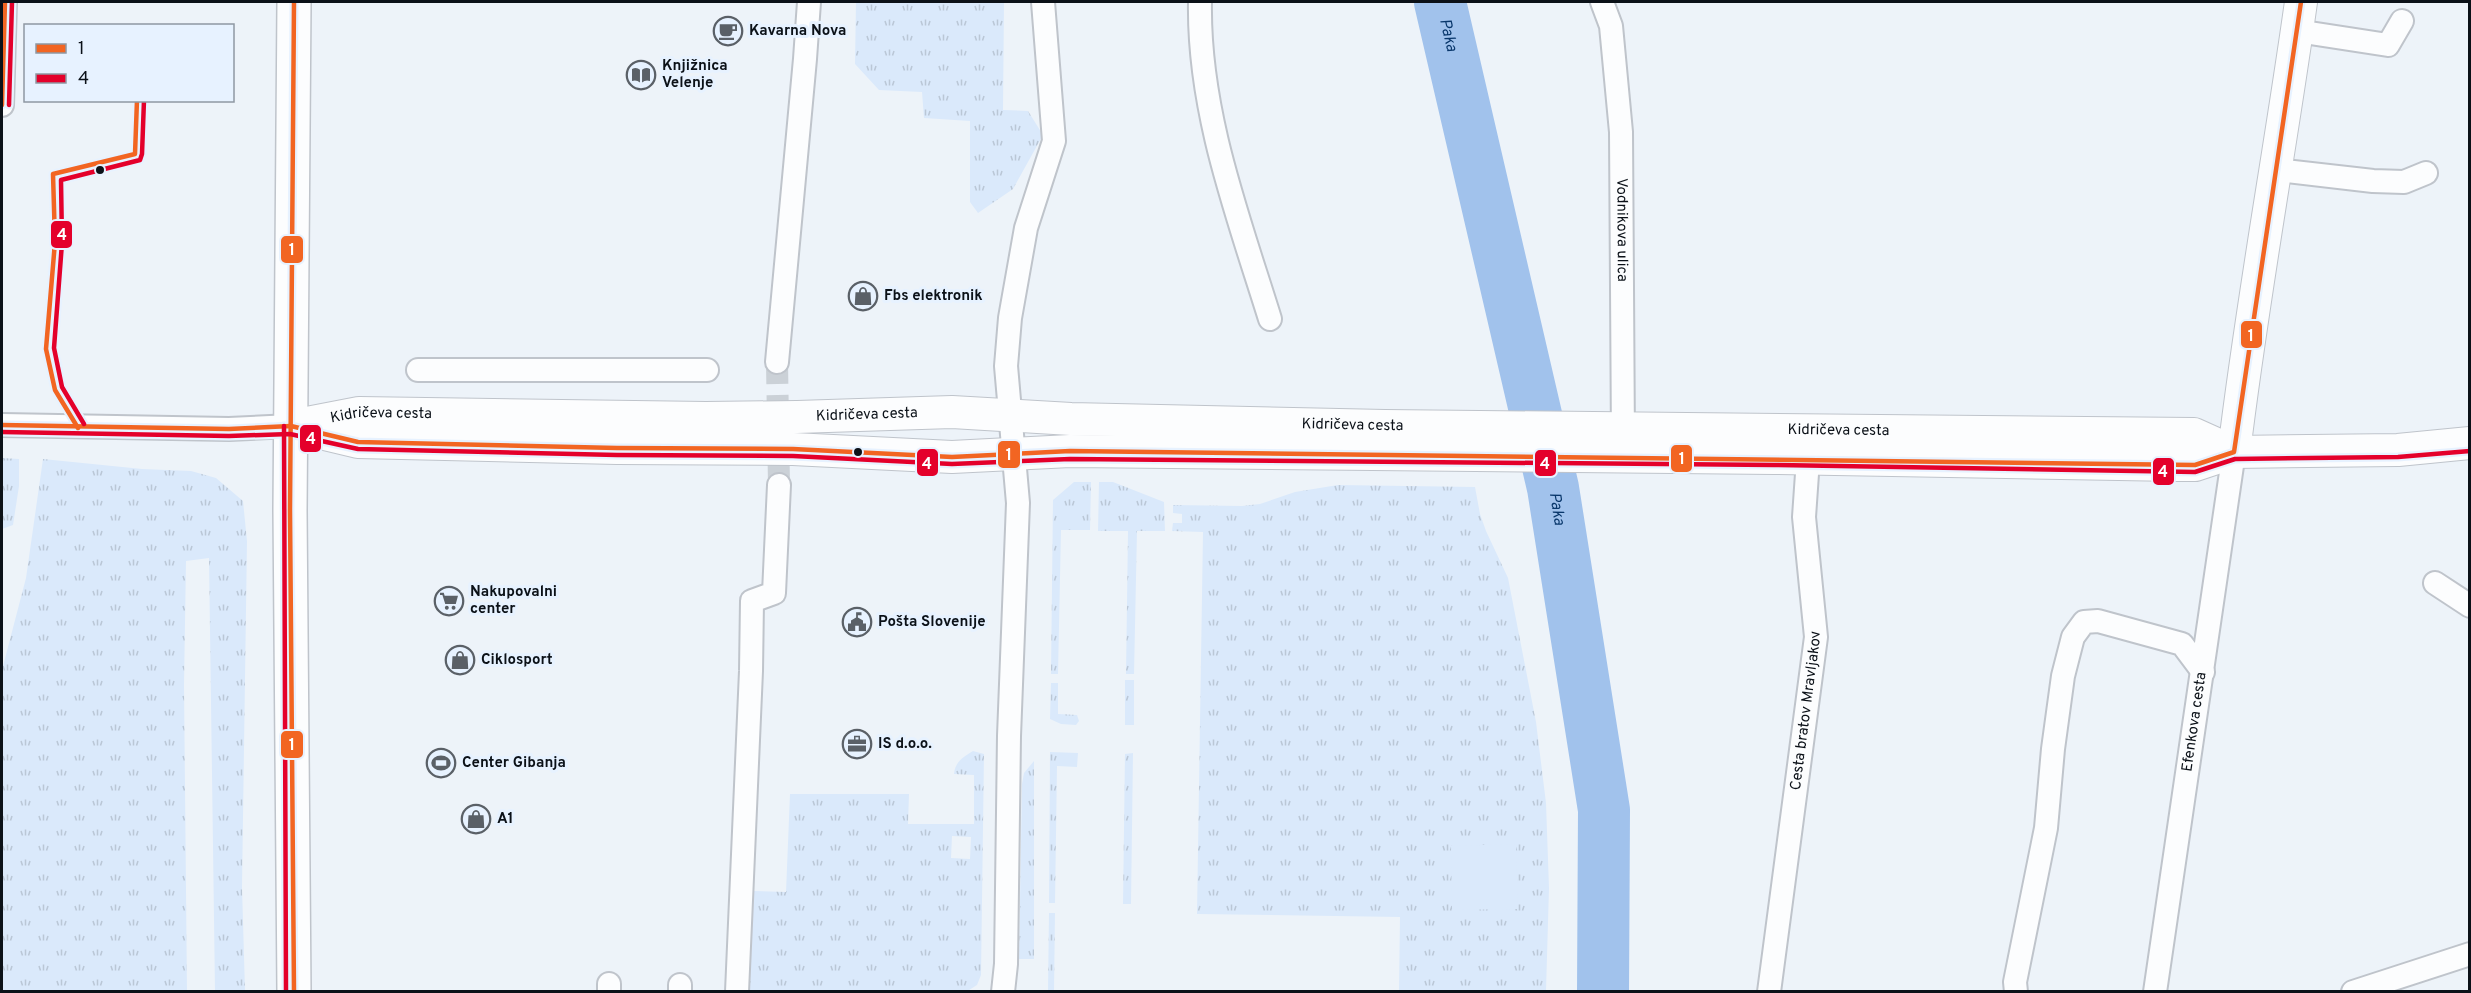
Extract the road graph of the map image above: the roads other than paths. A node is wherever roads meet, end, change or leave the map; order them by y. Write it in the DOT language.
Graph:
graph roads {
  1 [pos="5,2"];
  2 [pos="294,2"];
  3 [pos="808,2"];
  4 [pos="1042,2"];
  5 [pos="1200,2"];
  6 [pos="1602,2"];
  7 [pos="2299,16"];
  8 [pos="2402,21"];
  9 [pos="2,105"];
  10 [pos="2277,170"];
  11 [pos="2426,173"];
  12 [pos="1270,319"];
  13 [pos="777,362"];
  14 [pos="418,370"];
  15 [pos="707,370"];
  16 [pos="1011,416"];
  17 [pos="2,425"];
  18 [pos="291,426"];
  19 [pos="1623,427"];
  20 [pos="1503,442"];
  21 [pos="2469,443"];
  22 [pos="1809,444"];
  23 [pos="2234,452"];
  24 [pos="1013,454"];
  25 [pos="1622,458"];
  26 [pos="779,484"];
  27 [pos="2435,583"];
  28 [pos="2469,606"];
  29 [pos="2203,672"];
  30 [pos="2469,954"];
  31 [pos="2407,983"];
  32 [pos="294,992"];
  33 [pos="736,992"];
  34 [pos="1003,992"];
  35 [pos="1769,992"];
  36 [pos="2016,992"];
  37 [pos="2155,992"];
  38 [pos="2353,992"];
  1 -- 9 [label="street"];
  2 -- 18 [label="main road"];
  3 -- 13 [label="street"];
  4 -- 16 [label="street"];
  5 -- 12 [label="street"];
  6 -- 19 [label="street, Vodnikova ulica"];
  7 -- 8 [label="street"];
  7 -- 10 [label="main road"];
  10 -- 11 [label="street"];
  10 -- 23 [label="main road"];
  14 -- 15 [label="street"];
  16 -- 18 [label="main road, Kidričeva cesta"];
  16 -- 20 [label="main road, Kidričeva cesta"];
  16 -- 24 [label="street"];
  17 -- 18 [label="street"];
  18 -- 24 [label="main road, Kidričeva cesta"];
  18 -- 32 [label="main road"];
  19 -- 20 [label="main road, Kidričeva cesta"];
  19 -- 22 [label="main road, Kidričeva cesta"];
  19 -- 25 [label="street, Vodnikova ulica"];
  20 -- 24 [label="main road, Kidričeva cesta"];
  20 -- 25 [label="main road, Kidričeva cesta"];
  21 -- 23 [label="main road, Kidričeva cesta"];
  22 -- 23 [label="main road, Kidričeva cesta"];
  22 -- 25 [label="main road, Kidričeva cesta"];
  22 -- 35 [label="street, Cesta bratov Mravljakov"];
  23 -- 29 [label="street, Efenkova cesta"];
  24 -- 34 [label="street"];
  26 -- 33 [label="street"];
  27 -- 28 [label="street"];
  29 -- 36 [label="street"];
  29 -- 37 [label="street, Efenkova cesta"];
  30 -- 31 [label="street"];
  31 -- 38 [label="street"];
}
